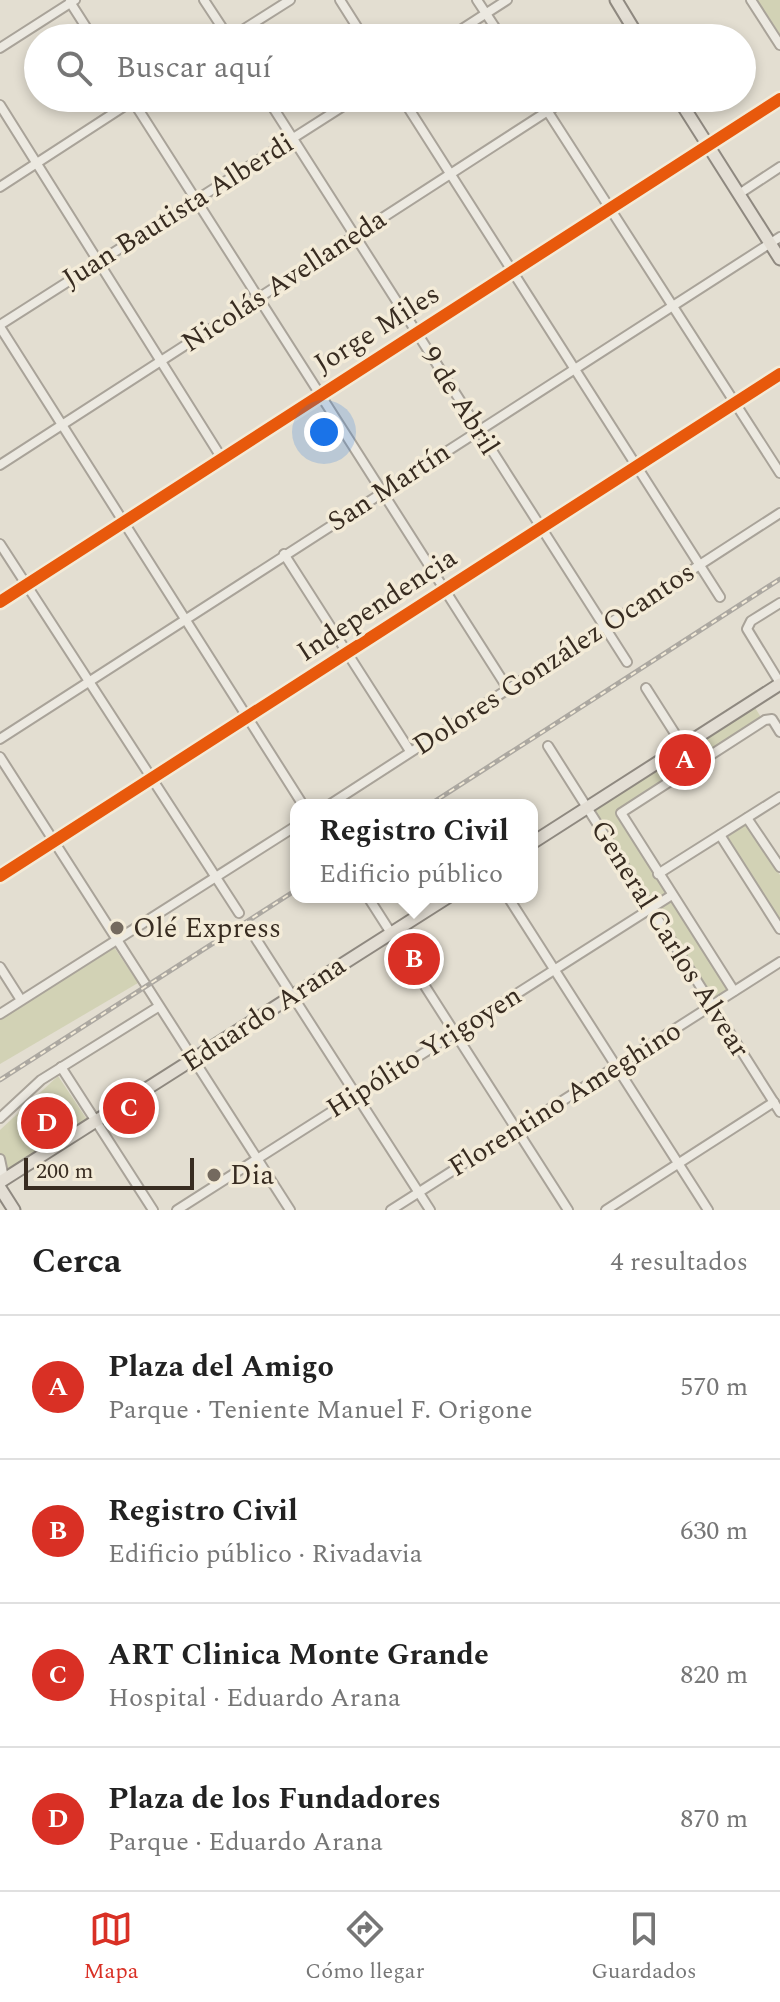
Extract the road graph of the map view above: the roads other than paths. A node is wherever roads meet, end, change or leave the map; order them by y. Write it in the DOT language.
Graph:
graph roads {
  1 [pos="204,0"];
  2 [pos="290,0"];
  3 [pos="340,0"];
  4 [pos="477,0"];
  5 [pos="507,0"];
  6 [pos="751,0"];
  7 [pos="71,1"];
  8 [pos="617,1"];
  9 [pos="486,13"];
  10 [pos="36,24"];
  11 [pos="85,24"];
  12 [pos="220,24"];
  13 [pos="252,24"];
  14 [pos="355,24"];
  15 [pos="469,24"];
  16 [pos="493,24"];
  17 [pos="631,24"];
  18 [pos="24,32"];
  19 [pos="780,45"];
  20 [pos="0,48"];
  21 [pos="780,99"];
  22 [pos="0,105"];
  23 [pos="114,112"];
  24 [pos="142,112"];
  25 [pos="276,112"];
  26 [pos="334,112"];
  27 [pos="411,112"];
  28 [pos="546,112"];
  29 [pos="549,112"];
  30 [pos="687,112"];
  31 [pos="293,138"];
  32 [pos="709,145"];
  33 [pos="38,163"];
  34 [pos="780,167"];
  35 [pos="450,173"];
  36 [pos="0,187"];
  37 [pos="739,194"];
  38 [pos="197,199"];
  39 [pos="610,209"];
  40 [pos="355,236"];
  41 [pos="775,240"];
  42 [pos="780,259"];
  43 [pos="96,263"];
  44 [pos="513,271"];
  45 [pos="257,298"];
  46 [pos="672,306"];
  47 [pos="0,326"];
  48 [pos="417,332"];
  49 [pos="161,361"];
  50 [pos="575,368"];
  51 [pos="780,374"];
  52 [pos="318,394"];
  53 [pos="734,402"];
  54 [pos="63,425"];
  55 [pos="477,431"];
  56 [pos="221,457"];
  57 [pos="0,465"];
  58 [pos="637,465"];
  59 [pos="780,473"];
  60 [pos="381,492"];
  61 [pos="780,513"];
  62 [pos="123,520"];
  63 [pos="541,527"];
  64 [pos="0,544"];
  65 [pos="284,554"];
  66 [pos="700,565"];
  67 [pos="26,585"];
  68 [pos="444,590"];
  69 [pos="720,597"];
  70 [pos="0,602"];
  71 [pos="780,603"];
  72 [pos="185,617"];
  73 [pos="604,626"];
  74 [pos="347,652"];
  75 [pos="627,662"];
  76 [pos="88,681"];
  77 [pos="780,684"];
  78 [pos="646,688"];
  79 [pos="508,689"];
  80 [pos="248,717"];
  81 [pos="780,732"];
  82 [pos="0,739"];
  83 [pos="548,746"];
  84 [pos="682,746"];
  85 [pos="410,751"];
  86 [pos="0,757"];
  87 [pos="695,765"];
  88 [pos="153,779"];
  89 [pos="780,797"];
  90 [pos="299,799"];
  91 [pos="338,799"];
  92 [pos="587,807"];
  93 [pos="747,818"];
  94 [pos="290,830"];
  95 [pos="720,835"];
  96 [pos="538,839"];
  97 [pos="54,842"];
  98 [pos="780,867"];
  99 [pos="658,874"];
  100 [pos="0,876"];
  101 [pos="215,876"];
  102 [pos="672,895"];
  103 [pos="372,903"];
  104 [pos="438,903"];
  105 [pos="512,903"];
  106 [pos="651,909"];
  107 [pos="239,913"];
  108 [pos="780,929"];
  109 [pos="390,933"];
  110 [pos="256,939"];
  111 [pos="117,941"];
  112 [pos="780,962"];
  113 [pos="0,967"];
  114 [pos="554,970"];
  115 [pos="734,991"];
  116 [pos="293,996"];
  117 [pos="21,1000"];
  118 [pos="158,1007"];
  119 [pos="711,1007"];
  120 [pos="0,1014"];
  121 [pos="454,1033"];
  122 [pos="192,1061"];
  123 [pos="616,1066"];
  124 [pos="61,1067"];
  125 [pos="357,1095"];
  126 [pos="774,1102"];
  127 [pos="780,1112"];
  128 [pos="0,1118"];
  129 [pos="96,1121"];
  130 [pos="517,1130"];
  131 [pos="258,1158"];
  132 [pos="0,1159"];
  133 [pos="679,1164"];
  134 [pos="0,1184"];
  135 [pos="419,1192"];
  136 [pos="14,1210"];
  137 [pos="153,1210"];
  138 [pos="177,1210"];
  139 [pos="290,1210"];
  140 [pos="391,1210"];
  141 [pos="430,1210"];
  142 [pos="568,1210"];
  143 [pos="606,1210"];
  144 [pos="708,1210"];
  1 -- 12 [label="street"];
  2 -- 13 [label="street"];
  3 -- 14 [label="street"];
  4 -- 9 [label="street"];
  5 -- 9 [label="street"];
  6 -- 19 [label="street"];
  7 -- 10 [label="street"];
  7 -- 11 [label="street"];
  8 -- 17 [label="main road"];
  9 -- 15 [label="street"];
  9 -- 16 [label="street"];
  18 -- 20 [label="street"];
  21 -- 32 [label="street, Jorge Miles"];
  22 -- 33 [label="street"];
  23 -- 33 [label="street"];
  24 -- 38 [label="street"];
  25 -- 31 [label="street, 9 de Abril"];
  26 -- 31 [label="street, Juan Bautista Alberdi"];
  27 -- 35 [label="street"];
  28 -- 35 [label="street, Nicolás Avellaneda"];
  29 -- 39 [label="street"];
  30 -- 32 [label="main road"];
  31 -- 38 [label="street, Juan Bautista Alberdi"];
  31 -- 40 [label="street, 9 de Abril"];
  32 -- 37 [label="main road"];
  32 -- 39 [label="street, Jorge Miles"];
  33 -- 36 [label="street"];
  33 -- 43 [label="street"];
  34 -- 37 [label="street"];
  35 -- 40 [label="street, Nicolás Avellaneda"];
  35 -- 44 [label="street"];
  37 -- 41 [label="main road"];
  38 -- 43 [label="street, Juan Bautista Alberdi"];
  38 -- 45 [label="street"];
  39 -- 44 [label="street, Jorge Miles"];
  39 -- 46 [label="street"];
  40 -- 45 [label="street, Nicolás Avellaneda"];
  40 -- 48 [label="street, 9 de Abril"];
  41 -- 42 [label="main road"];
  41 -- 46 [label="street, San Martín"];
  43 -- 47 [label="street, Juan Bautista Alberdi"];
  43 -- 49 [label="street"];
  44 -- 48 [label="street, Jorge Miles"];
  44 -- 50 [label="street"];
  45 -- 49 [label="street, Nicolás Avellaneda"];
  45 -- 52 [label="street"];
  46 -- 50 [label="street, San Martín"];
  46 -- 53 [label="street"];
  47 -- 54 [label="street"];
  48 -- 52 [label="street, Jorge Miles"];
  48 -- 55 [label="street, 9 de Abril"];
  49 -- 54 [label="street, Nicolás Avellaneda"];
  49 -- 56 [label="street"];
  50 -- 55 [label="street, San Martín"];
  50 -- 58 [label="street"];
  51 -- 53 [label="street, Independencia"];
  52 -- 56 [label="street, Jorge Miles"];
  52 -- 60 [label="street"];
  53 -- 58 [label="street, Independencia"];
  53 -- 59 [label="street"];
  54 -- 57 [label="street, Nicolás Avellaneda"];
  54 -- 62 [label="street"];
  55 -- 60 [label="street, San Martín"];
  55 -- 63 [label="street, 9 de Abril"];
  56 -- 62 [label="street, Jorge Miles"];
  58 -- 63 [label="street, Independencia"];
  58 -- 66 [label="street"];
  60 -- 65 [label="street, San Martín"];
  60 -- 68 [label="street"];
  61 -- 66 [label="street, Dolores González Ocantos"];
  62 -- 67 [label="street, Jorge Miles"];
  62 -- 72 [label="street"];
  63 -- 68 [label="street, Independencia"];
  63 -- 73 [label="street, 9 de Abril"];
  64 -- 67 [label="street"];
  65 -- 72 [label="street, San Martín"];
  65 -- 74 [label="street"];
  66 -- 69 [label="street"];
  66 -- 73 [label="street, Dolores González Ocantos"];
  67 -- 70 [label="street, Jorge Miles"];
  67 -- 76 [label="street"];
  68 -- 74 [label="street, Independencia"];
  68 -- 79 [label="street"];
  71 -- 77 [label="street"];
  72 -- 76 [label="street, San Martín"];
  72 -- 80 [label="street"];
  73 -- 75 [label="street, 9 de Abril"];
  73 -- 79 [label="street, Dolores González Ocantos"];
  74 -- 80 [label="street, Independencia"];
  74 -- 85 [label="street"];
  76 -- 82 [label="street, San Martín"];
  76 -- 88 [label="street"];
  77 -- 84 [label="main road"];
  78 -- 84 [label="street"];
  79 -- 85 [label="street, Dolores González Ocantos"];
  80 -- 88 [label="street, Independencia"];
  80 -- 90 [label="street"];
  81 -- 87 [label="street"];
  83 -- 92 [label="street, General Carlos Alvear"];
  84 -- 87 [label="street"];
  84 -- 92 [label="main road"];
  85 -- 91 [label="street, Dolores González Ocantos"];
  86 -- 97 [label="street"];
  87 -- 99 [label="street"];
  88 -- 97 [label="street, Independencia"];
  88 -- 101 [label="street"];
  89 -- 93 [label="street"];
  92 -- 96 [label="main road"];
  92 -- 106 [label="street, General Carlos Alvear"];
  93 -- 95 [label="street"];
  93 -- 98 [label="street"];
  94 -- 101 [label="street"];
  95 -- 99 [label="street"];
  95 -- 108 [label="street"];
  97 -- 100 [label="street, Independencia"];
  97 -- 111 [label="street"];
  99 -- 102 [label="street"];
  101 -- 107 [label="street"];
  101 -- 111 [label="street"];
  102 -- 106 [label="street, Hipólito Yrigoyen"];
  102 -- 115 [label="street"];
  103 -- 109 [label="street"];
  104 -- 109 [label="main road, Eduardo Arana"];
  105 -- 114 [label="street"];
  106 -- 114 [label="street, Hipólito Yrigoyen"];
  106 -- 119 [label="street, General Carlos Alvear"];
  109 -- 116 [label="main road, Eduardo Arana"];
  109 -- 121 [label="street"];
  110 -- 116 [label="street"];
  111 -- 117 [label="street"];
  111 -- 118 [label="street"];
  112 -- 115 [label="street, Florentino Ameghino"];
  113 -- 117 [label="street"];
  114 -- 121 [label="street, Hipólito Yrigoyen"];
  114 -- 123 [label="street"];
  115 -- 119 [label="street, Florentino Ameghino"];
  116 -- 122 [label="main road, Eduardo Arana"];
  116 -- 125 [label="street"];
  117 -- 120 [label="street"];
  118 -- 122 [label="street"];
  118 -- 124 [label="street"];
  119 -- 123 [label="street, Florentino Ameghino"];
  119 -- 126 [label="street, General Carlos Alvear"];
  121 -- 125 [label="street, Hipólito Yrigoyen"];
  121 -- 130 [label="street"];
  122 -- 129 [label="main road, Eduardo Arana"];
  122 -- 131 [label="street"];
  123 -- 130 [label="street, Florentino Ameghino"];
  123 -- 133 [label="street"];
  124 -- 128 [label="street"];
  124 -- 129 [label="street"];
  125 -- 131 [label="street, Hipólito Yrigoyen"];
  125 -- 135 [label="street"];
  126 -- 127 [label="street, General Carlos Alvear"];
  126 -- 133 [label="street"];
  129 -- 134 [label="main road, Eduardo Arana"];
  129 -- 137 [label="street"];
  130 -- 135 [label="street, Florentino Ameghino"];
  130 -- 142 [label="street"];
  131 -- 138 [label="street, Hipólito Yrigoyen"];
  131 -- 139 [label="street"];
  132 -- 134 [label="street"];
  133 -- 143 [label="street"];
  133 -- 144 [label="street"];
  134 -- 136 [label="main road"];
  135 -- 140 [label="street, Florentino Ameghino"];
  135 -- 141 [label="street"];
}
